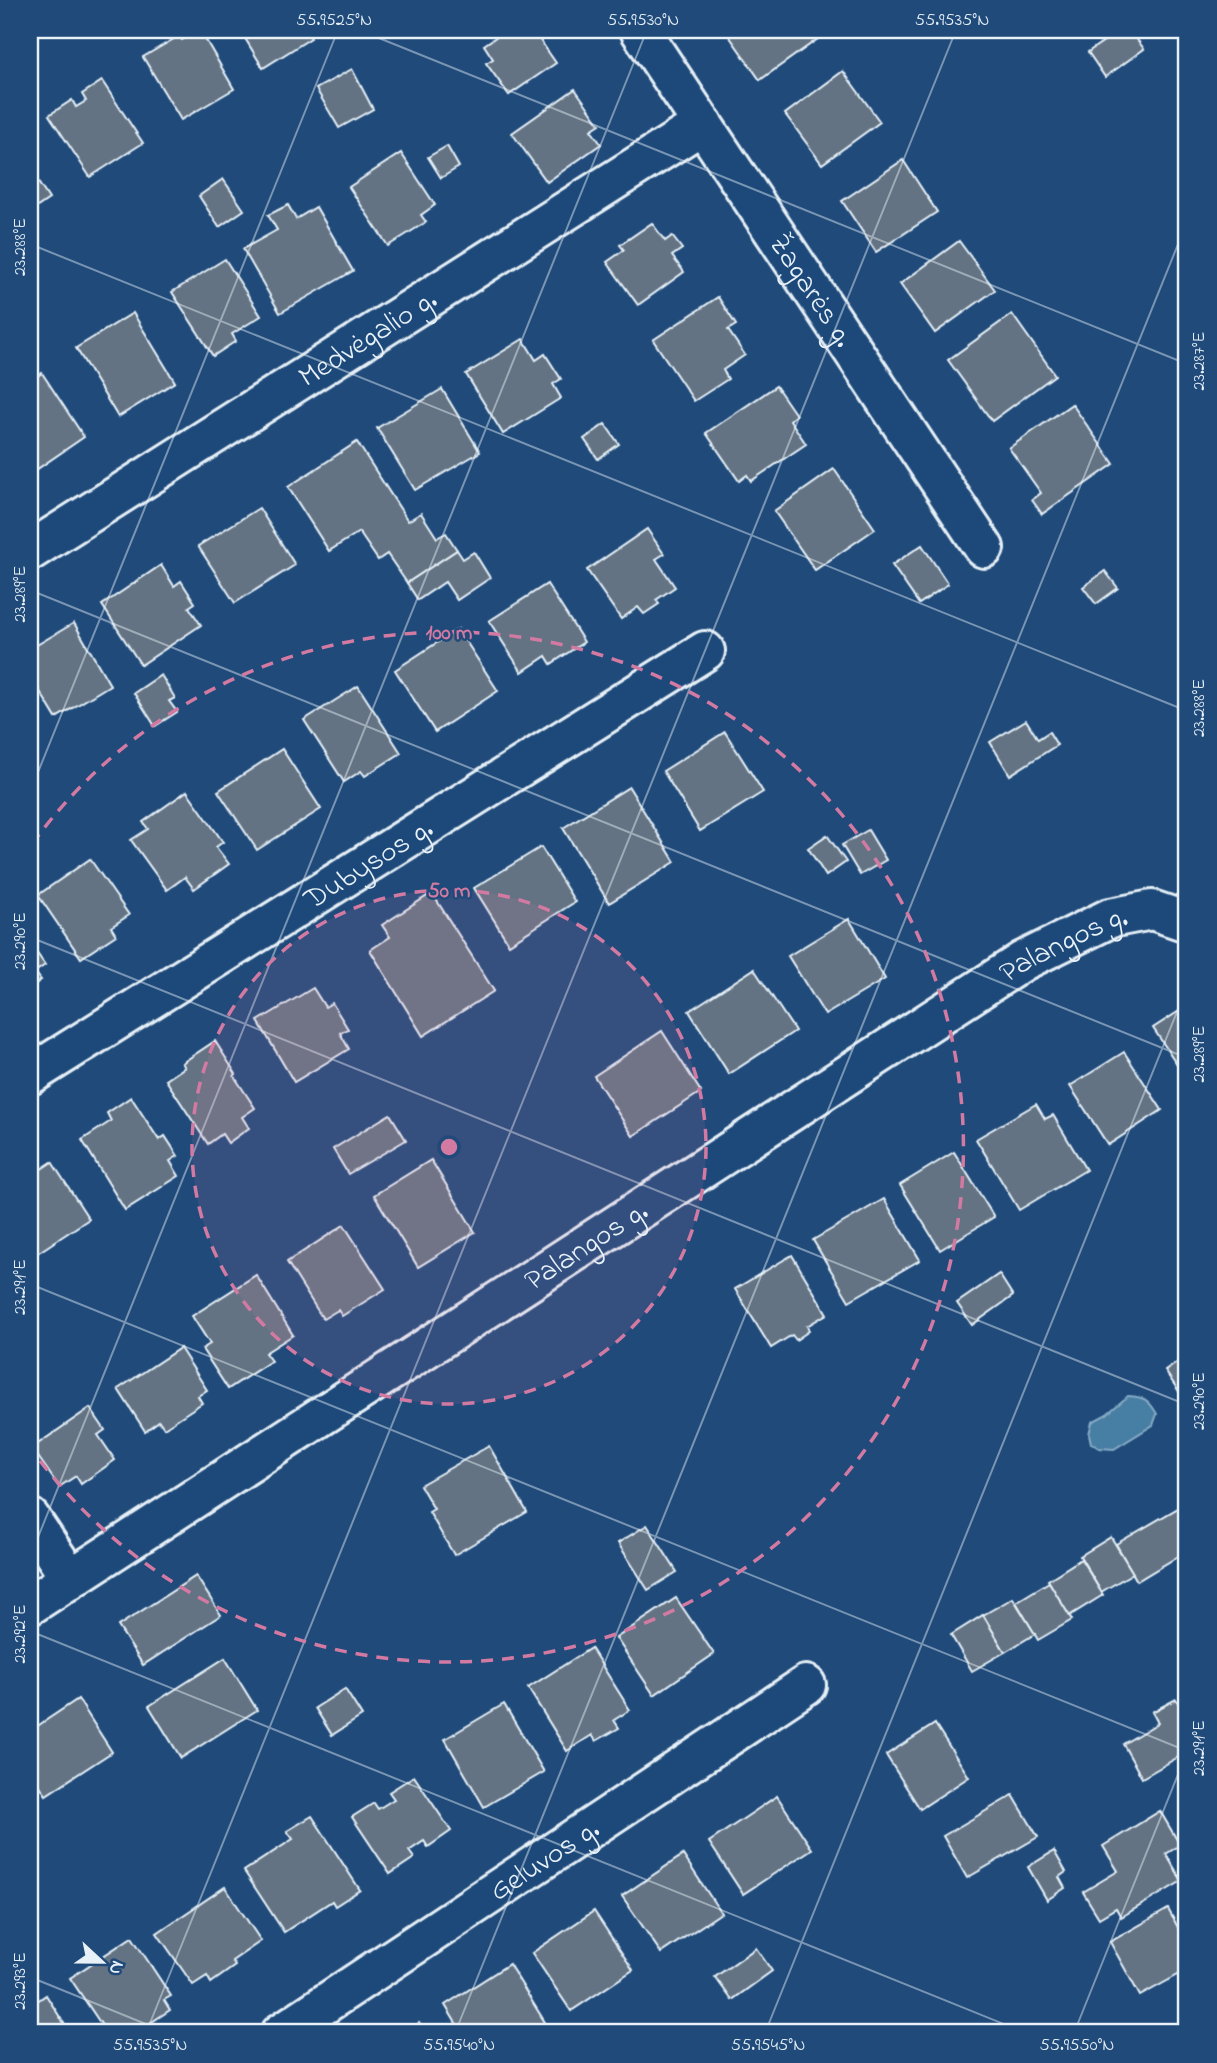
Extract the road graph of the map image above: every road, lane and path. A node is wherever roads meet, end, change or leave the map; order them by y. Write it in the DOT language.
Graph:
graph roads {
  1 [pos="640,30"];
  2 [pos="703,124"];
  3 [pos="984,548"];
  4 [pos="30,551"];
  5 [pos="705,651"];
  6 [pos="1187,922"];
  7 [pos="30,1075"];
  8 [pos="30,1518"];
  9 [pos="70,1578"];
  10 [pos="30,1605"];
  11 [pos="806,1685"];
  12 [pos="281,2033"];
  1 -- 2 [label="street, Žagarės g."];
  2 -- 3 [label="street, Žagarės g."];
  2 -- 4 [label="street, Medvėgalio g."];
  5 -- 7 [label="street, Dubysos g."];
  6 -- 9 [label="street, Palangos g."];
  8 -- 9 [label="street"];
  9 -- 10 [label="street, Palangos g."];
  11 -- 12 [label="street, Geluvos g."];
}
